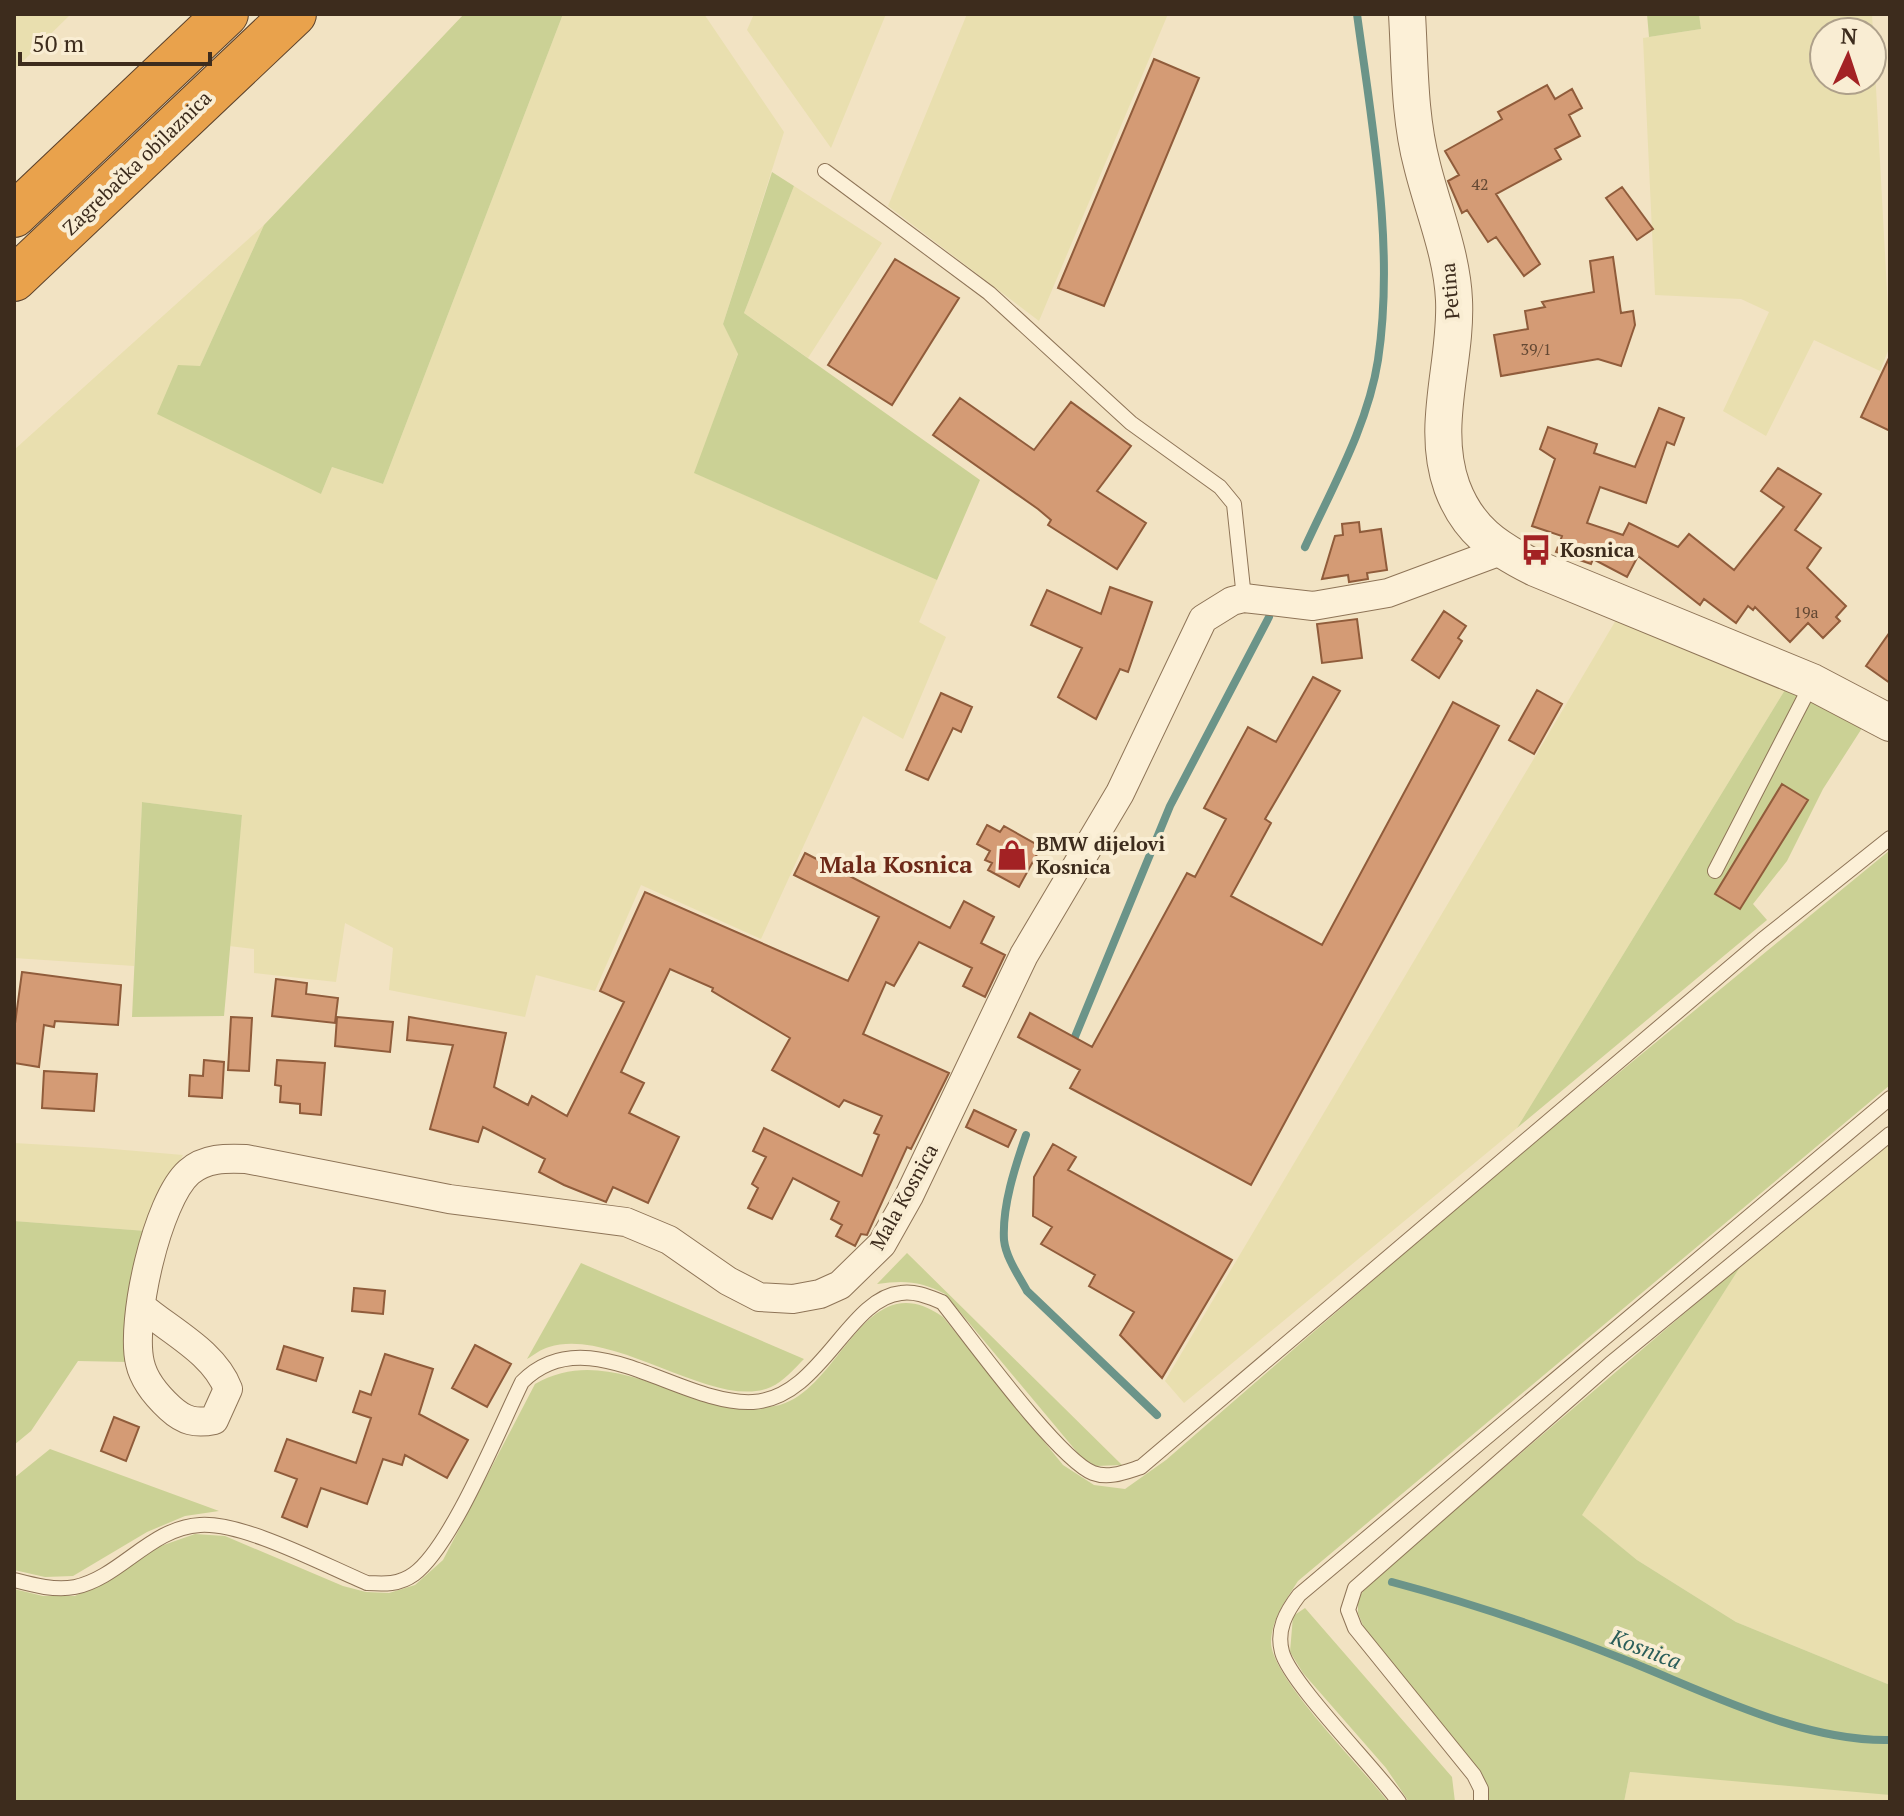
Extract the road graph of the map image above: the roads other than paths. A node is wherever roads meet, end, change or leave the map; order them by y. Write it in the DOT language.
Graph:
graph roads {
  1 [pos="226,14"];
  2 [pos="294,14"];
  3 [pos="1407,14"];
  4 [pos="825,171"];
  5 [pos="14,215"];
  6 [pos="14,279"];
  7 [pos="1501,551"];
  8 [pos="1244,598"];
  9 [pos="1812,682"];
  10 [pos="1890,723"];
  11 [pos="1890,838"];
  12 [pos="1715,871"];
  13 [pos="1890,1098"];
  14 [pos="1890,1134"];
  15 [pos="141,1306"];
  16 [pos="14,1580"];
  17 [pos="1399,1802"];
  18 [pos="1481,1802"];
  1 -- 5 [label="highway"];
  2 -- 6 [label="highway, Zagrebačka obilaznica"];
  3 -- 7 [label="street, Petina"];
  4 -- 8 [label="lane"];
  7 -- 8 [label="street"];
  7 -- 9 [label="street, Petina"];
  8 -- 15 [label="street, Mala Kosnica"];
  9 -- 10 [label="street, Petina"];
  9 -- 12 [label="lane"];
  11 -- 16 [label="lane"];
  13 -- 17 [label="lane"];
  14 -- 18 [label="lane"];
}
